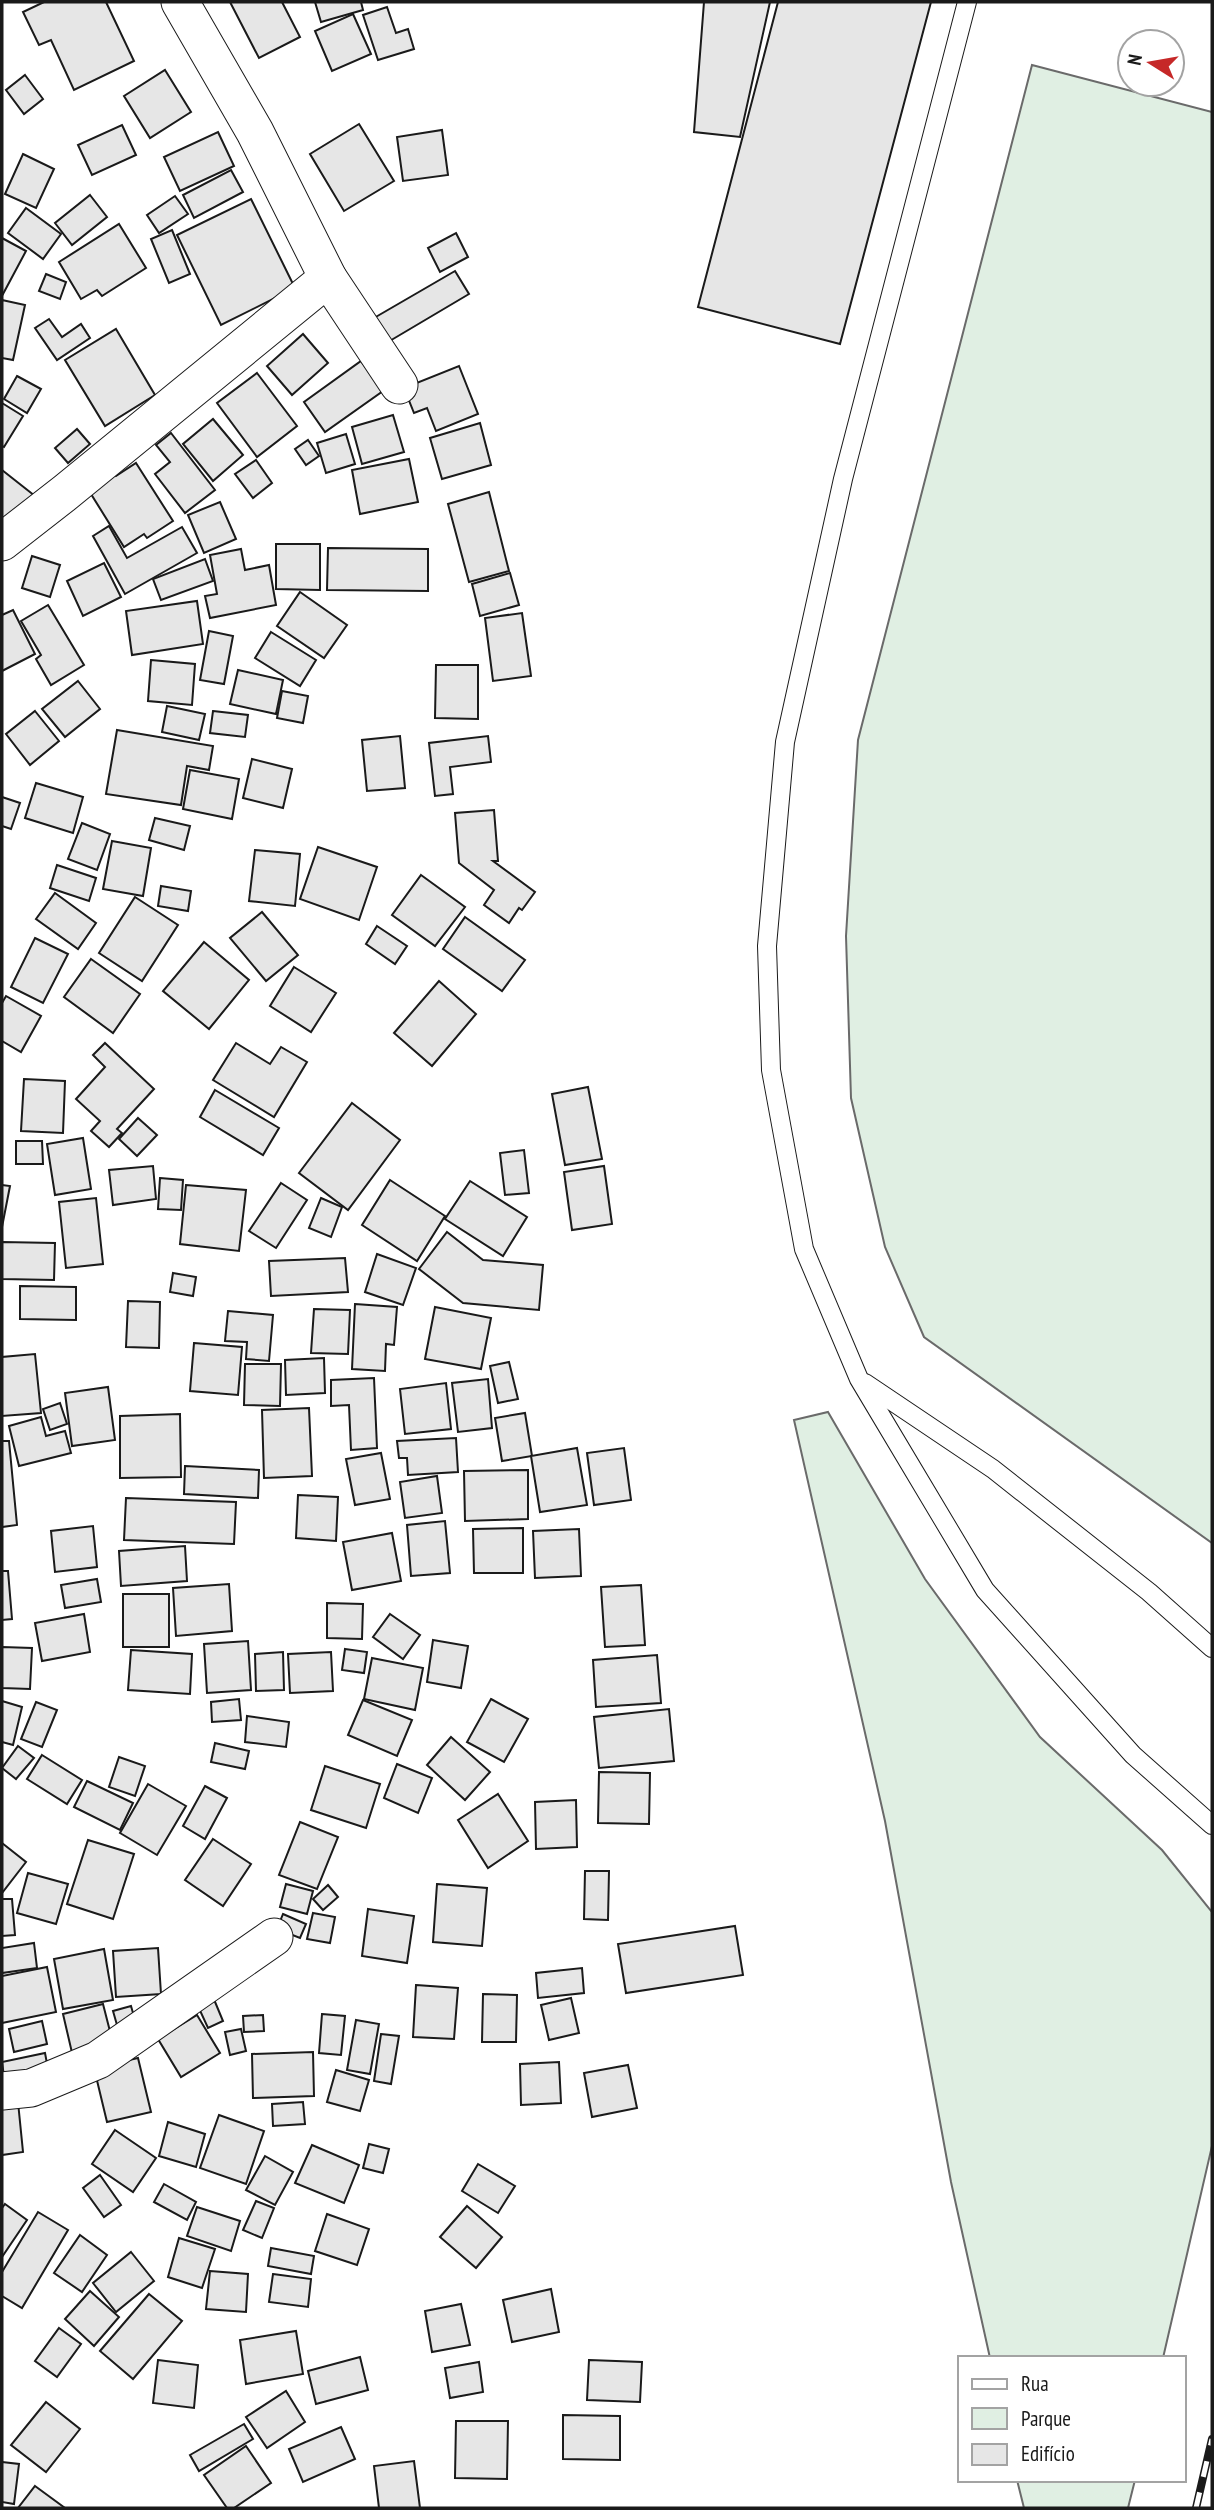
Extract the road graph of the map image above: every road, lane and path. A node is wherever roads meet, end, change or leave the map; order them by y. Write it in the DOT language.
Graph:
graph roads {
  1 [pos="180,2"];
  2 [pos="967,2"];
  3 [pos="328,278"];
  4 [pos="400,385"];
  5 [pos="2,542"];
  6 [pos="859,1379"];
  7 [pos="1212,1648"];
  8 [pos="1212,1825"];
  9 [pos="274,1937"];
  10 [pos="2,2091"];
  1 -- 3 [label="street"];
  2 -- 6 [label="lane"];
  3 -- 4 [label="street"];
  3 -- 5 [label="street"];
  6 -- 7 [label="lane"];
  6 -- 8 [label="lane"];
  9 -- 10 [label="street"];
}
